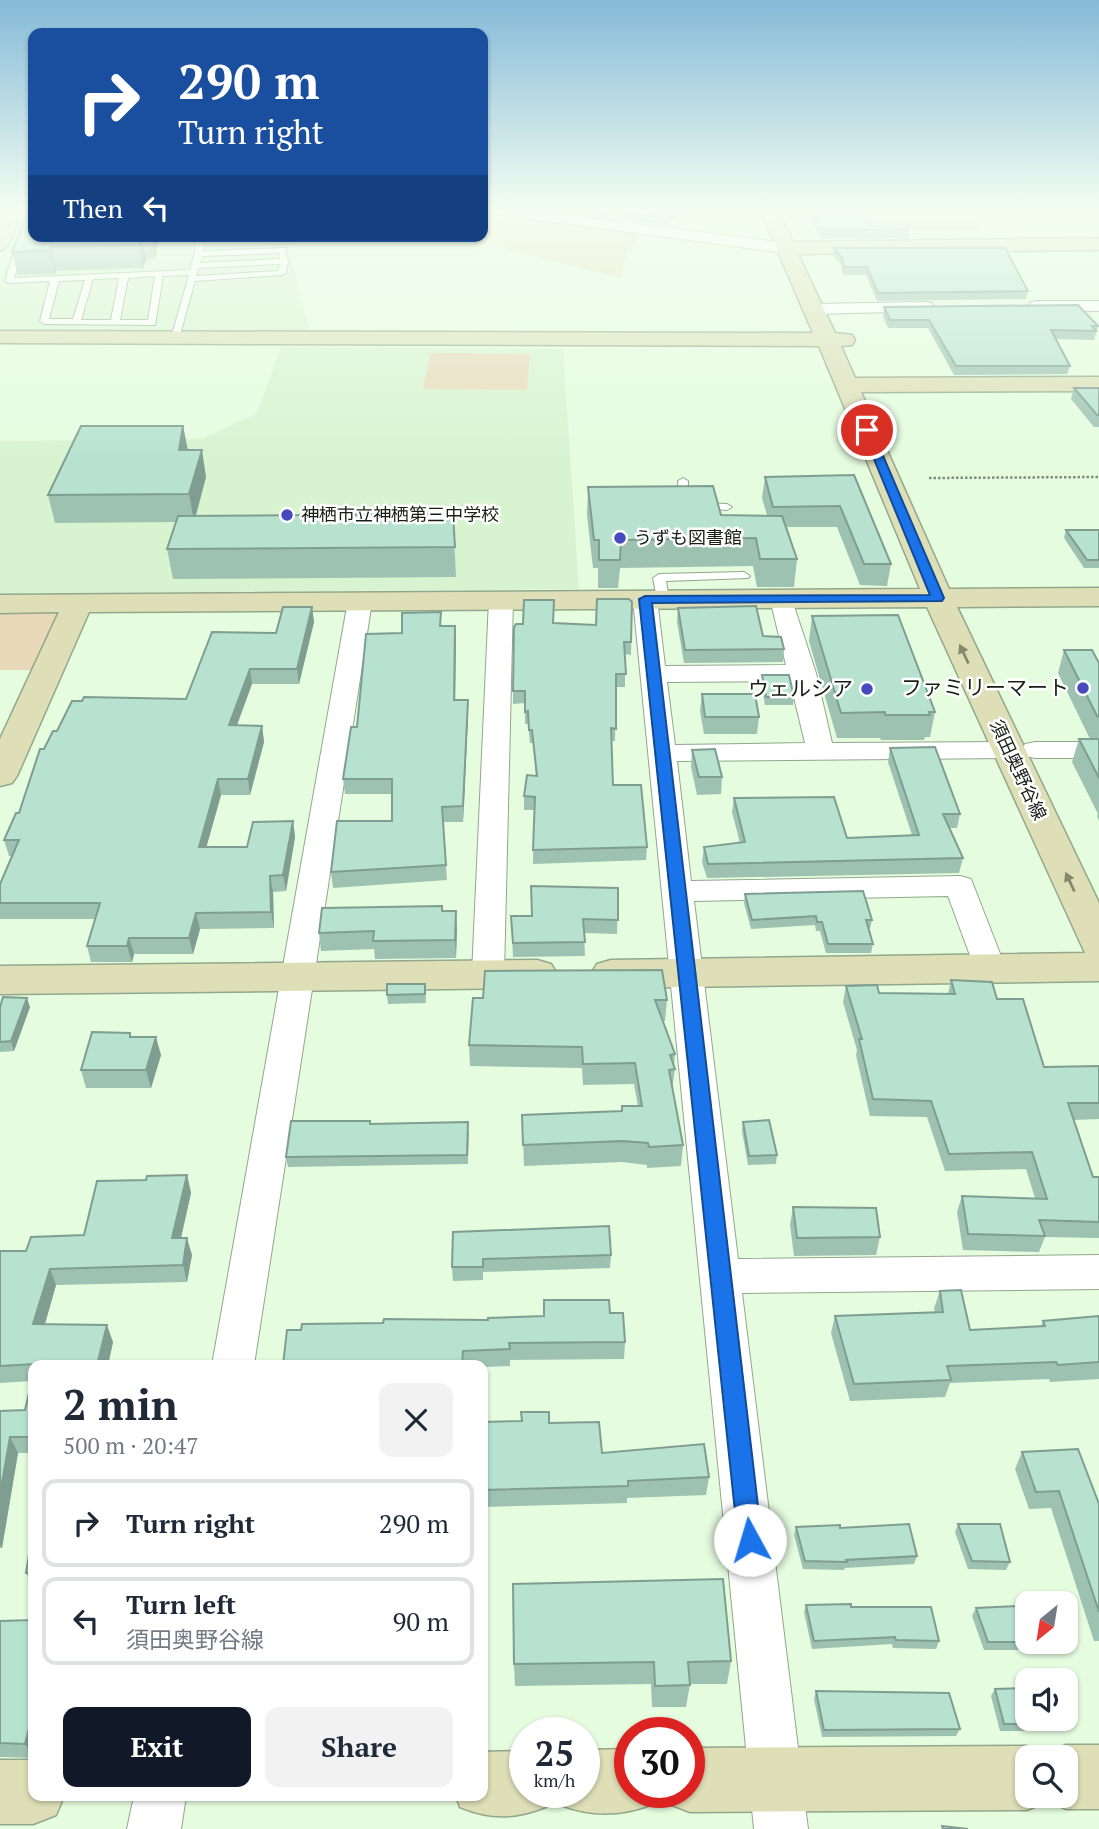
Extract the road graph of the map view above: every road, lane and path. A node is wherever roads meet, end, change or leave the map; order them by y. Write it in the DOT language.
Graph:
graph roads {
  1 [pos="51,295"];
  2 [pos="84,295"];
  3 [pos="121,295"];
  4 [pos="156,295"];
  5 [pos="187,295"];
  6 [pos="815,295"];
  7 [pos="1018,306"];
  8 [pos="1099,306"];
  9 [pos="937,307"];
  10 [pos="821,309"];
  11 [pos="76,322"];
  12 [pos="116,323"];
  13 [pos="0,337"];
  14 [pos="175,338"];
  15 [pos="835,340"];
  16 [pos="1099,384"];
  17 [pos="857,386"];
  18 [pos="1099,477"];
  19 [pos="929,478"];
  20 [pos="683,481"];
  21 [pos="727,508"];
  22 [pos="744,576"];
  23 [pos="1099,597"];
  24 [pos="950,598"];
  25 [pos="654,599"];
  26 [pos="782,599"];
  27 [pos="501,600"];
  28 [pos="360,601"];
  29 [pos="78,603"];
  30 [pos="0,604"];
  31 [pos="803,673"];
  32 [pos="653,674"];
  33 [pos="1022,750"];
  34 [pos="1099,750"];
  35 [pos="821,752"];
  36 [pos="661,753"];
  37 [pos="0,776"];
  38 [pos="1099,886"];
  39 [pos="676,891"];
  40 [pos="1099,944"];
  41 [pos="1099,967"];
  42 [pos="990,969"];
  43 [pos="488,974"];
  44 [pos="685,974"];
  45 [pos="299,978"];
  46 [pos="0,980"];
  47 [pos="1099,1272"];
  48 [pos="722,1276"];
  49 [pos="234,1360"];
  50 [pos="1078,1777"];
  51 [pos="1099,1777"];
  52 [pos="1015,1778"];
  53 [pos="509,1783"];
  54 [pos="488,1784"];
  55 [pos="705,1784"];
  56 [pos="0,1792"];
  57 [pos="28,1792"];
  58 [pos="159,1801"];
  59 [pos="778,1803"];
  60 [pos="154,1829"];
  1 -- 11 [label="lane"];
  2 -- 11 [label="lane"];
  3 -- 12 [label="lane"];
  4 -- 12 [label="lane"];
  5 -- 14 [label="lane"];
  6 -- 10 [label="street, 須田奥野谷線"];
  7 -- 8 [label="street"];
  9 -- 10 [label="street"];
  10 -- 15 [label="street, 須田奥野谷線"];
  11 -- 12 [label="lane"];
  13 -- 14 [label="street"];
  14 -- 15 [label="street"];
  15 -- 17 [label="street, 須田奥野谷線"];
  16 -- 17 [label="street"];
  17 -- 24 [label="street, 須田奥野谷線"];
  18 -- 19 [label="path"];
  20 -- 21 [label="lane"];
  22 -- 25 [label="lane"];
  23 -- 24 [label="street"];
  24 -- 26 [label="street"];
  24 -- 33 [label="street, 須田奥野谷線"];
  25 -- 26 [label="street"];
  25 -- 27 [label="street"];
  25 -- 32 [label="street"];
  26 -- 31 [label="street"];
  27 -- 28 [label="street"];
  27 -- 43 [label="street"];
  28 -- 29 [label="street"];
  28 -- 45 [label="street"];
  29 -- 30 [label="street"];
  29 -- 37 [label="street"];
  31 -- 32 [label="street"];
  31 -- 35 [label="street"];
  32 -- 36 [label="street"];
  33 -- 34 [label="street"];
  33 -- 35 [label="street"];
  33 -- 38 [label="street, 須田奥野谷線"];
  40 -- 33 [label="street, 須田奥野谷線, one-way"];
  35 -- 36 [label="street"];
  36 -- 39 [label="street"];
  39 -- 42 [label="street"];
  39 -- 44 [label="street"];
  41 -- 42 [label="street"];
  42 -- 44 [label="street"];
  43 -- 44 [label="street"];
  43 -- 45 [label="street"];
  44 -- 48 [label="street"];
  45 -- 46 [label="street"];
  45 -- 49 [label="street"];
  47 -- 48 [label="street"];
  48 -- 59 [label="street"];
  50 -- 51 [label="street"];
  52 -- 59 [label="street"];
  53 -- 54 [label="street"];
  55 -- 59 [label="street"];
  56 -- 57 [label="street"];
  58 -- 60 [label="street"];
}
